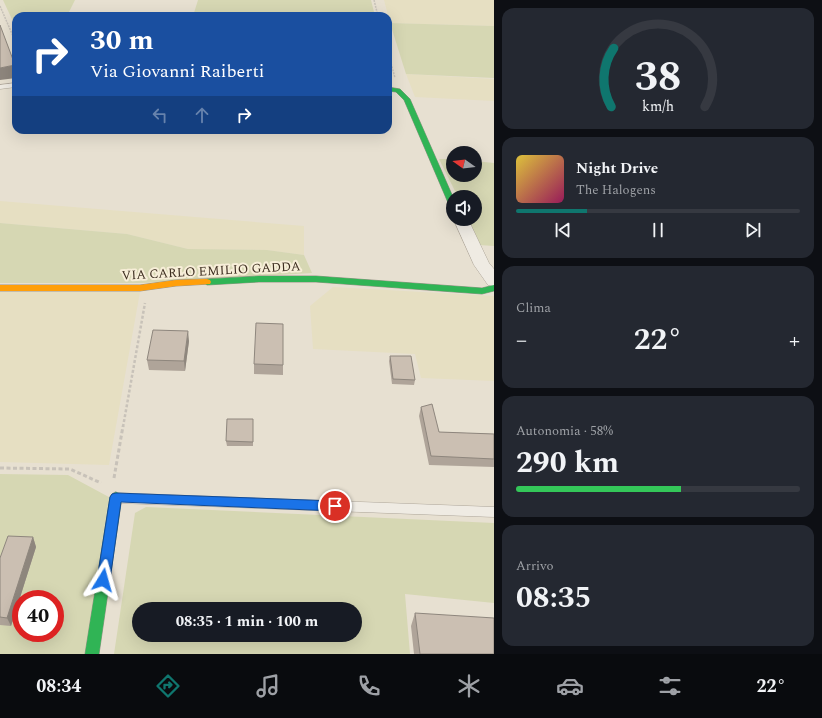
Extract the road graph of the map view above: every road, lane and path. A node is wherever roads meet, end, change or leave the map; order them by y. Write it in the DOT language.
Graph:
graph roads {
  1 [pos="374,0"];
  2 [pos="0,6"];
  3 [pos="377,12"];
  4 [pos="12,34"];
  5 [pos="392,67"];
  6 [pos="12,86"];
  7 [pos="0,87"];
  8 [pos="392,89"];
  9 [pos="398,90"];
  10 [pos="446,190"];
  11 [pos="463,226"];
  12 [pos="494,281"];
  13 [pos="148,287"];
  14 [pos="0,288"];
  15 [pos="494,288"];
  16 [pos="0,468"];
  17 [pos="114,492"];
  18 [pos="494,512"];
  19 [pos="92,654"];
  1 -- 3 [label="path"];
  2 -- 4 [label="path"];
  5 -- 9 [label="path"];
  6 -- 7 [label="lane"];
  8 -- 9 [label="street"];
  9 -- 10 [label="street"];
  11 -- 12 [label="street"];
  13 -- 14 [label="street, VIA CARLO EMILIO GADDA"];
  13 -- 15 [label="street, VIA CARLO EMILIO GADDA"];
  13 -- 17 [label="path"];
  16 -- 17 [label="path"];
  17 -- 18 [label="lane"];
  17 -- 19 [label="street"];
}
